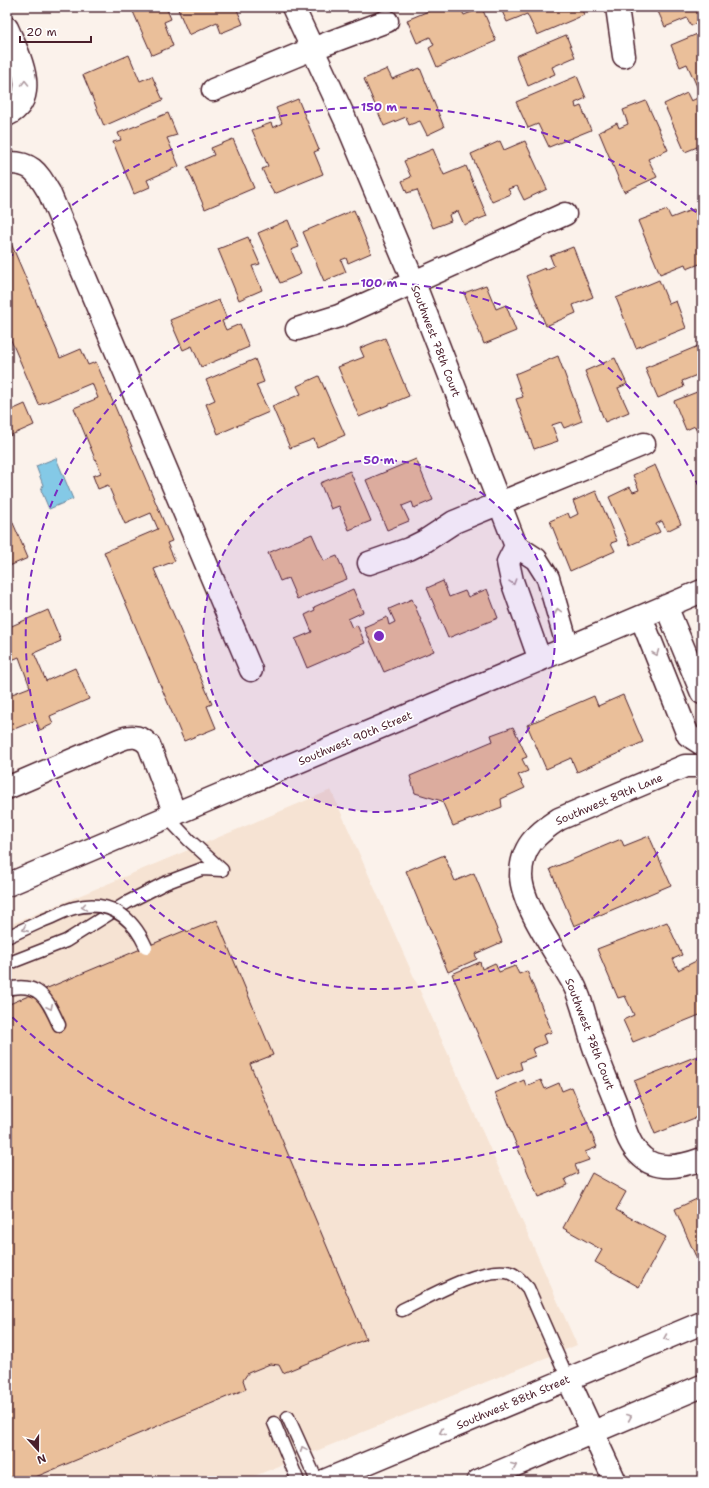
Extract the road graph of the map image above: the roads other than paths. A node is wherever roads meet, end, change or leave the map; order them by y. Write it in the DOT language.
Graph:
graph roads {
  1 [pos="293,7"];
  2 [pos="617,7"];
  3 [pos="387,21"];
  4 [pos="7,28"];
  5 [pos="312,49"];
  6 [pos="624,56"];
  7 [pos="214,90"];
  8 [pos="7,115"];
  9 [pos="7,163"];
  10 [pos="565,214"];
  11 [pos="414,283"];
  12 [pos="297,329"];
  13 [pos="644,444"];
  14 [pos="499,504"];
  15 [pos="516,546"];
  16 [pos="369,563"];
  17 [pos="702,591"];
  18 [pos="666,606"];
  19 [pos="641,617"];
  20 [pos="568,648"];
  21 [pos="540,660"];
  22 [pos="251,670"];
  23 [pos="702,693"];
  24 [pos="702,744"];
  25 [pos="702,766"];
  26 [pos="7,788"];
  27 [pos="171,816"];
  28 [pos="525,850"];
  29 [pos="7,885"];
  30 [pos="7,937"];
  31 [pos="146,947"];
  32 [pos="7,964"];
  33 [pos="7,989"];
  34 [pos="59,1025"];
  35 [pos="702,1159"];
  36 [pos="402,1310"];
  37 [pos="702,1323"];
  38 [pos="568,1379"];
  39 [pos="702,1386"];
  40 [pos="288,1417"];
  41 [pos="274,1423"];
  42 [pos="593,1433"];
  43 [pos="298,1481"];
  44 [pos="317,1481"];
  45 [pos="324,1481"];
  46 [pos="478,1481"];
  47 [pos="615,1481"];
  1 -- 5 [label="street, Southwest 78th Court"];
  2 -- 6 [label="street"];
  3 -- 5 [label="street"];
  8 -- 4 [label="street, one-way"];
  5 -- 7 [label="street"];
  5 -- 11 [label="street, Southwest 78th Court"];
  9 -- 22 [label="street"];
  10 -- 11 [label="street"];
  11 -- 12 [label="street"];
  11 -- 14 [label="street, Southwest 78th Court"];
  13 -- 14 [label="street"];
  14 -- 15 [label="street, Southwest 78th Court"];
  14 -- 16 [label="street"];
  20 -- 15 [label="street, one-way"];
  15 -- 21 [label="street, one-way"];
  17 -- 18 [label="street, Southwest 90th Street"];
  18 -- 19 [label="street, Southwest 90th Street"];
  18 -- 23 [label="street"];
  19 -- 20 [label="street, Southwest 90th Street"];
  19 -- 24 [label="street, one-way"];
  20 -- 21 [label="street, Southwest 90th Street"];
  21 -- 27 [label="street, Southwest 90th Street"];
  25 -- 28 [label="street, Southwest 89th Lane"];
  26 -- 27 [label="street"];
  27 -- 29 [label="street, Southwest 90th Street"];
  27 -- 32 [label="lane"];
  28 -- 35 [label="street, Southwest 78th Court"];
  31 -- 30 [label="lane, one-way, bridge"];
  33 -- 34 [label="lane, one-way"];
  36 -- 38 [label="lane"];
  37 -- 38 [label="street, Southwest 88th Street, one-way"];
  38 -- 42 [label="street"];
  38 -- 45 [label="street, Southwest 88th Street, one-way"];
  42 -- 39 [label="street, one-way"];
  44 -- 40 [label="lane, one-way"];
  41 -- 43 [label="lane"];
  46 -- 42 [label="street, one-way"];
  42 -- 47 [label="street"];
}
